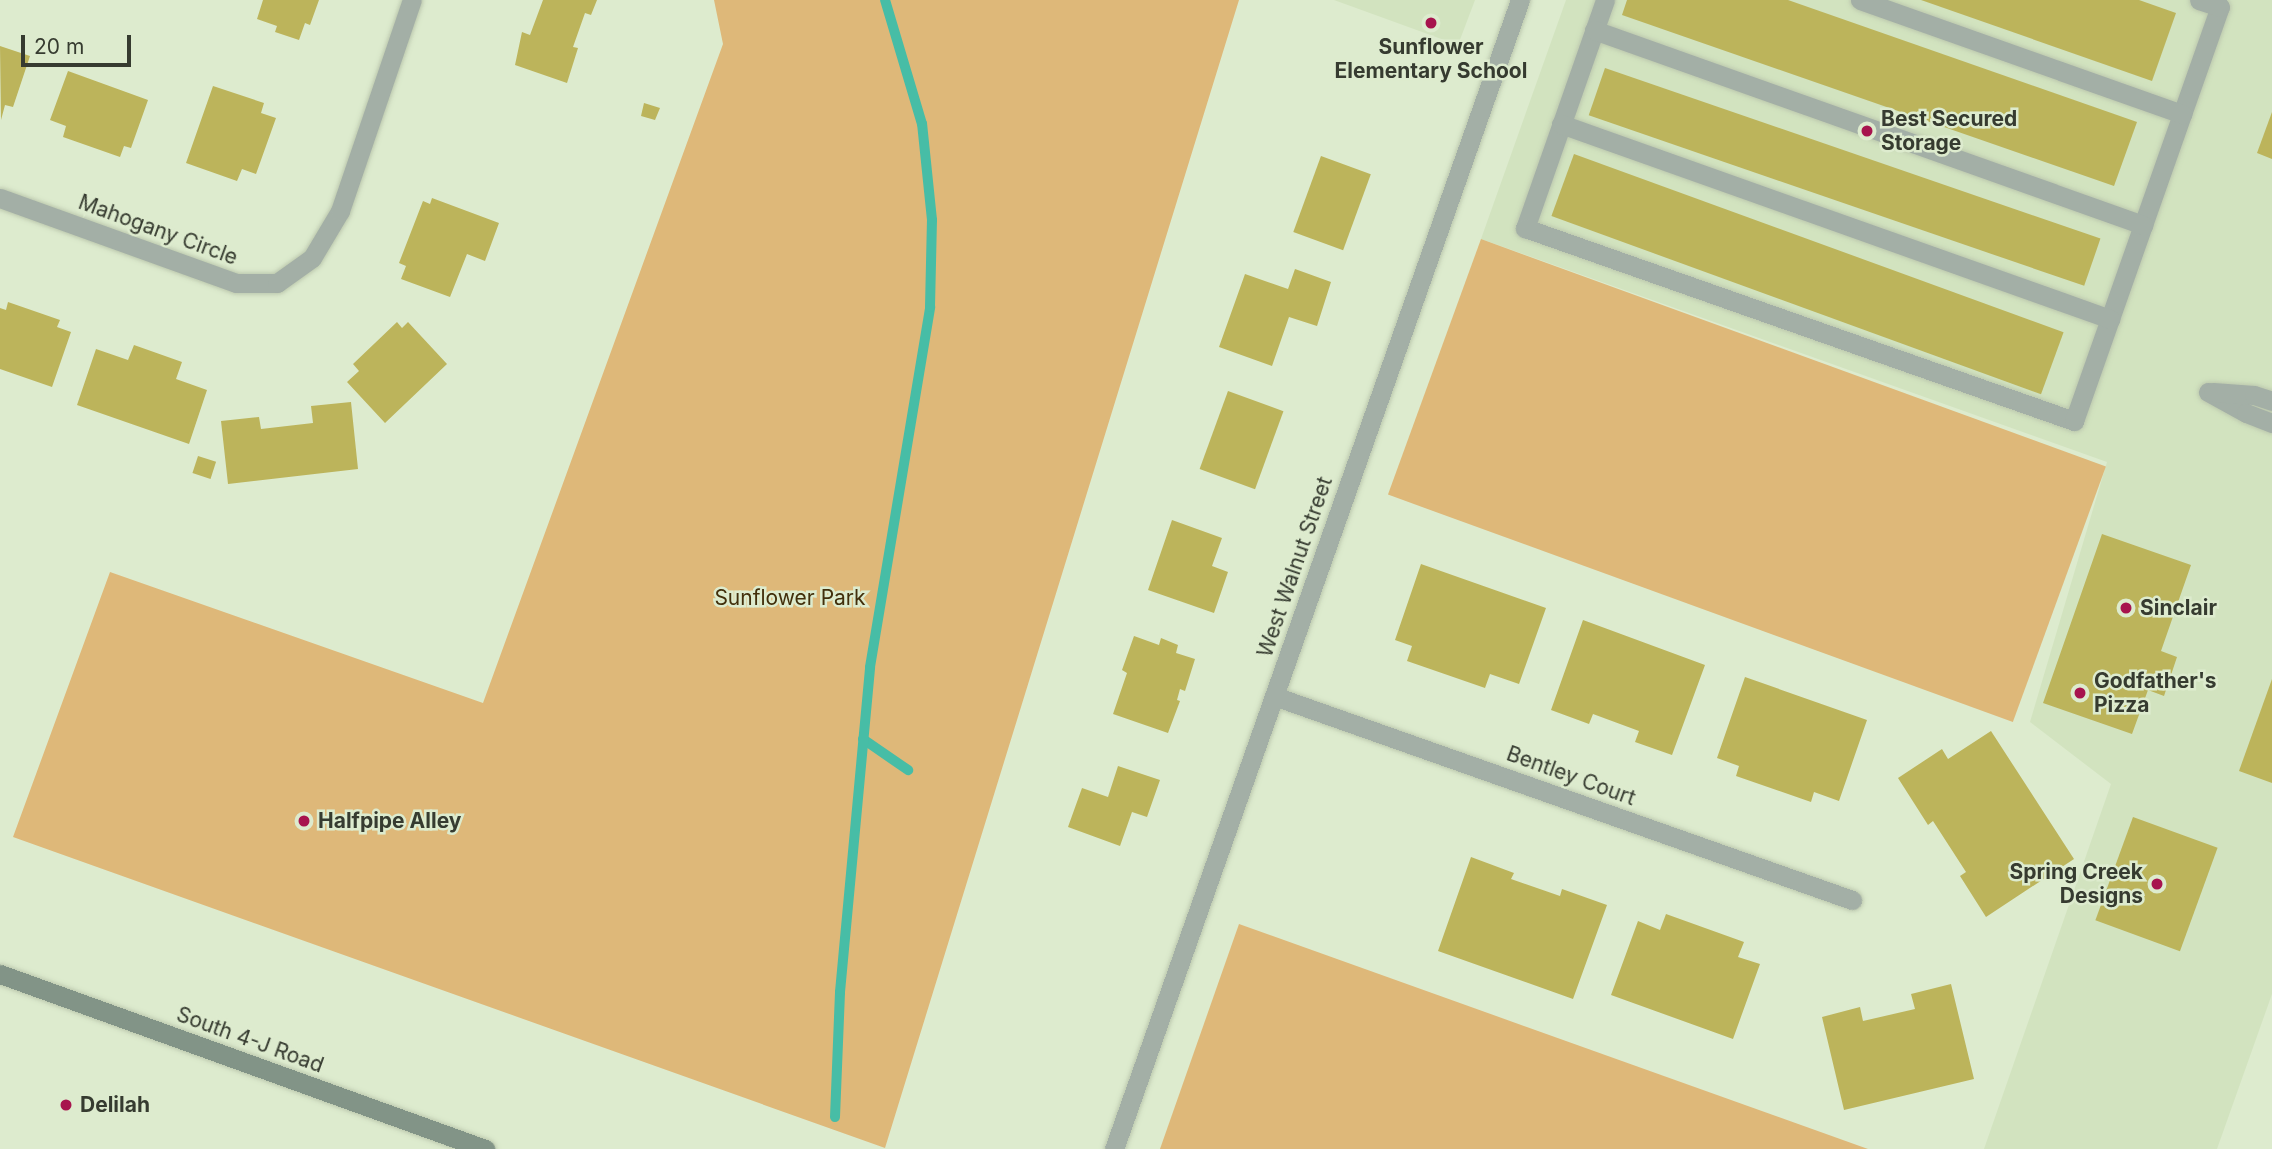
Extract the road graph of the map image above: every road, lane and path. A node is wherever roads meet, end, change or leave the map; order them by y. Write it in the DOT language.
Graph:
graph roads {
  1 [pos="412,0"];
  2 [pos="1520,0"];
  3 [pos="1605,0"];
  4 [pos="1860,0"];
  5 [pos="2199,0"];
  6 [pos="1594,30"];
  7 [pos="2182,114"];
  8 [pos="1561,124"];
  9 [pos="0,198"];
  10 [pos="2143,225"];
  11 [pos="2110,319"];
  12 [pos="2272,401"];
  13 [pos="2272,423"];
  14 [pos="1274,696"];
  15 [pos="1852,900"];
  16 [pos="0,974"];
  17 [pos="485,1149"];
  18 [pos="1114,1149"];
  1 -- 9 [label="street, Mahogany Circle"];
  2 -- 14 [label="street, West Walnut Street"];
  3 -- 6 [label="street"];
  4 -- 7 [label="street"];
  5 -- 7 [label="street"];
  6 -- 8 [label="street"];
  6 -- 10 [label="street"];
  7 -- 10 [label="street"];
  8 -- 11 [label="street"];
  8 -- 11 [label="street"];
  10 -- 11 [label="street"];
  12 -- 13 [label="street"];
  14 -- 15 [label="street, Bentley Court"];
  14 -- 18 [label="street, West Walnut Street"];
  16 -- 17 [label="main road, South 4-J Road"];
}
